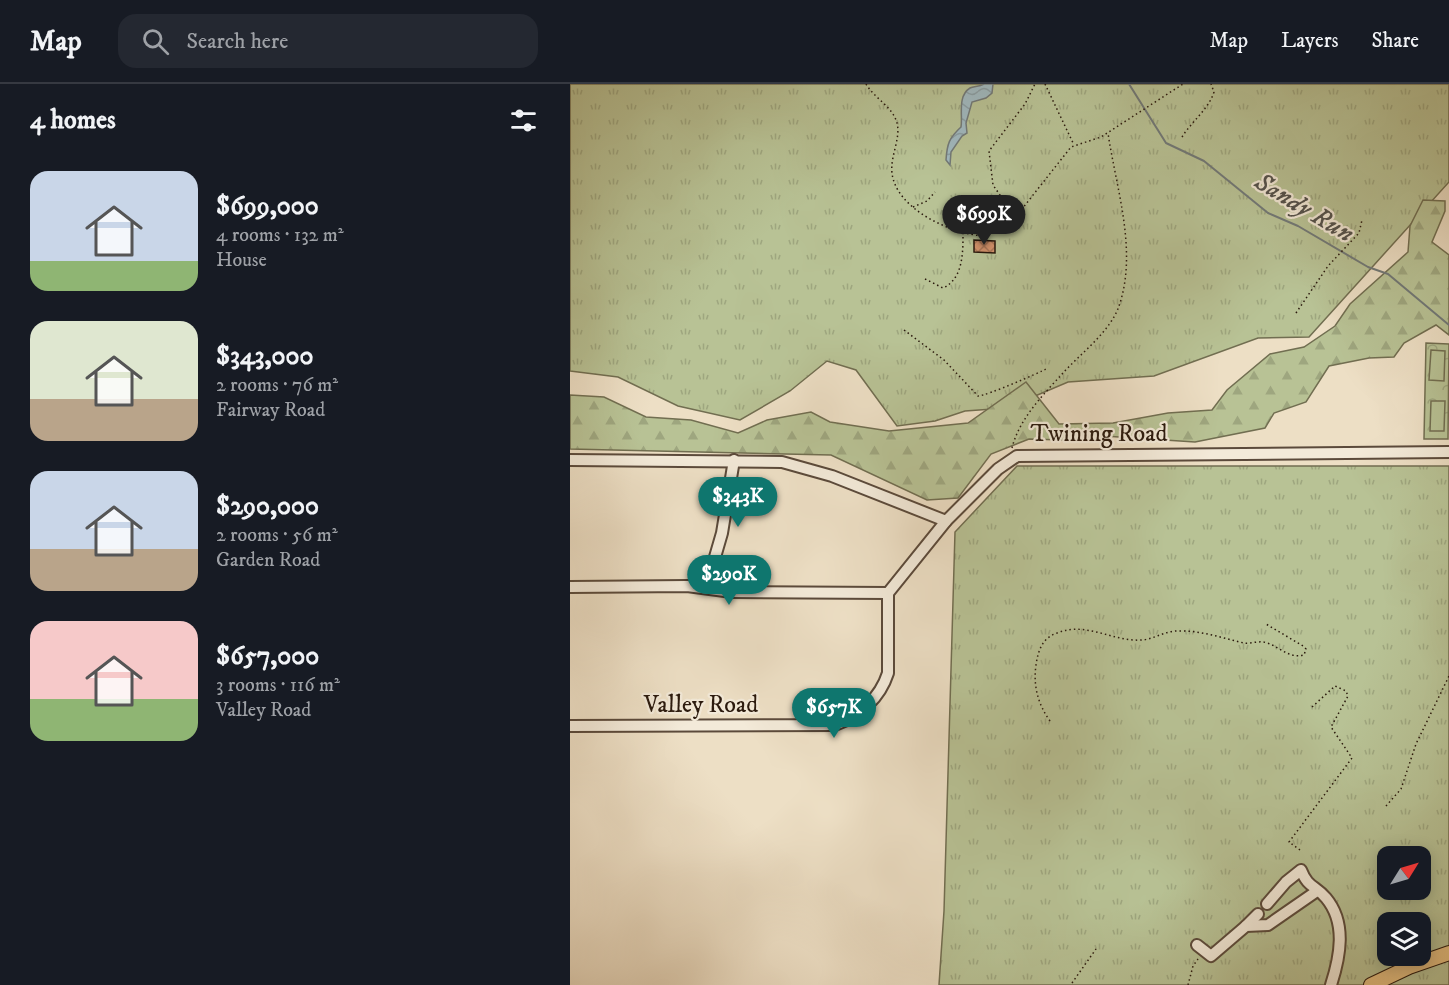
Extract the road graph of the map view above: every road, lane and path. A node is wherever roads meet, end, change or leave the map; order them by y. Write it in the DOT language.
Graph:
graph roads {
  1 [pos="866,84"];
  2 [pos="1035,84"];
  3 [pos="1045,84"];
  4 [pos="1183,84"];
  5 [pos="1211,84"];
  6 [pos="1108,132"];
  7 [pos="1182,137"];
  8 [pos="1074,145"];
  9 [pos="935,192"];
  10 [pos="909,205"];
  11 [pos="1014,215"];
  12 [pos="1362,220"];
  13 [pos="963,233"];
  14 [pos="925,279"];
  15 [pos="1296,313"];
  16 [pos="904,330"];
  17 [pos="1048,368"];
  18 [pos="1449,452"];
  19 [pos="570,460"];
  20 [pos="734,460"];
  21 [pos="1008,460"];
  22 [pos="946,521"];
  23 [pos="570,586"];
  24 [pos="706,588"];
  25 [pos="888,593"];
  26 [pos="1266,624"];
  27 [pos="1449,676"];
  28 [pos="1312,706"];
  29 [pos="1050,721"];
  30 [pos="570,726"];
  31 [pos="1386,806"];
  32 [pos="1300,850"];
  33 [pos="1317,891"];
  34 [pos="1267,904"];
  35 [pos="1258,914"];
  36 [pos="1246,926"];
  37 [pos="1201,948"];
  38 [pos="1096,949"];
  39 [pos="1449,953"];
  40 [pos="1072,983"];
  41 [pos="1188,985"];
  42 [pos="1331,985"];
  43 [pos="1371,985"];
  1 -- 10 [label="path"];
  2 -- 11 [label="path"];
  3 -- 8 [label="path"];
  4 -- 6 [label="path"];
  5 -- 7 [label="path"];
  6 -- 8 [label="path"];
  6 -- 21 [label="path"];
  8 -- 11 [label="path"];
  9 -- 10 [label="path"];
  10 -- 13 [label="path"];
  11 -- 13 [label="path"];
  12 -- 15 [label="path"];
  13 -- 14 [label="path"];
  16 -- 17 [label="path"];
  18 -- 21 [label="street, Twining Road"];
  19 -- 20 [label="street"];
  20 -- 22 [label="street"];
  20 -- 24 [label="street"];
  21 -- 22 [label="street, Twining Road"];
  22 -- 25 [label="street"];
  23 -- 24 [label="street"];
  24 -- 25 [label="street"];
  25 -- 30 [label="street, Valley Road"];
  26 -- 29 [label="path"];
  27 -- 31 [label="path"];
  28 -- 32 [label="path"];
  33 -- 34 [label="street"];
  33 -- 36 [label="street"];
  33 -- 42 [label="street"];
  35 -- 36 [label="street"];
  36 -- 37 [label="street"];
  37 -- 41 [label="path"];
  38 -- 40 [label="path"];
  39 -- 43 [label="main road"];
}
